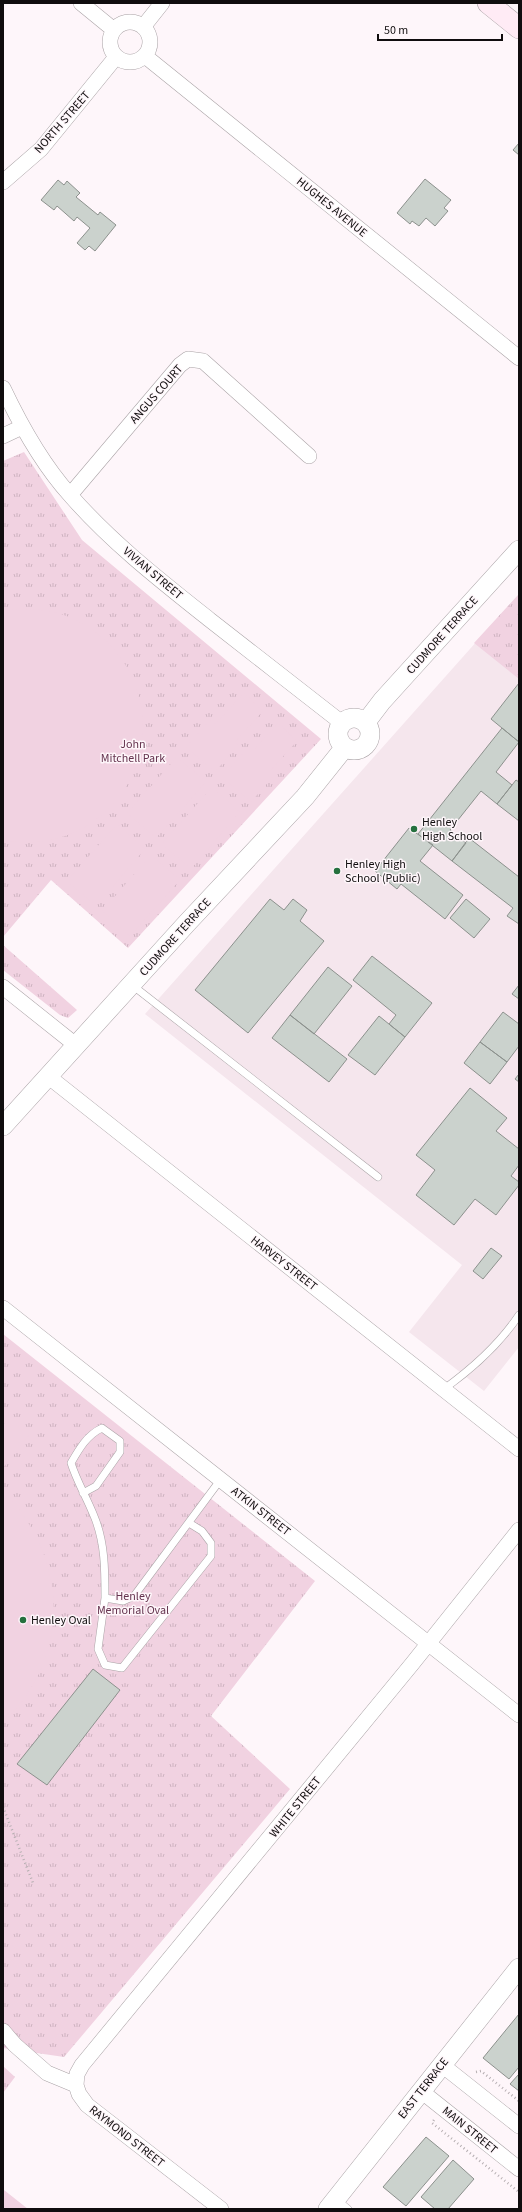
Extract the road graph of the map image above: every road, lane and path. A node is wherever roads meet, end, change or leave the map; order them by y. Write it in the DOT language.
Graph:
graph roads {
  1 [pos="81,3"];
  2 [pos="162,3"];
  3 [pos="488,3"];
  4 [pos="518,25"];
  5 [pos="143,27"];
  6 [pos="114,30"];
  7 [pos="145,56"];
  8 [pos="116,58"];
  9 [pos="3,182"];
  10 [pos="519,358"];
  11 [pos="3,388"];
  12 [pos="22,427"];
  13 [pos="3,436"];
  14 [pos="309,456"];
  15 [pos="70,495"];
  16 [pos="519,550"];
  17 [pos="366,722"];
  18 [pos="342,723"];
  19 [pos="346,747"];
  20 [pos="132,985"];
  21 [pos="3,986"];
  22 [pos="78,1046"];
  23 [pos="49,1077"];
  24 [pos="3,1126"];
  25 [pos="378,1177"];
  26 [pos="3,1308"];
  27 [pos="519,1315"];
  28 [pos="444,1389"];
  29 [pos="519,1449"];
  30 [pos="221,1479"];
  31 [pos="84,1493"];
  32 [pos="189,1522"];
  33 [pos="519,1530"];
  34 [pos="105,1598"];
  35 [pos="429,1644"];
  36 [pos="519,1715"];
  37 [pos="3,1807"];
  38 [pos="33,1883"];
  39 [pos="519,1968"];
  40 [pos="3,2031"];
  41 [pos="442,2065"];
  42 [pos="472,2073"];
  43 [pos="76,2085"];
  44 [pos="421,2091"];
  45 [pos="519,2102"];
  46 [pos="434,2120"];
  47 [pos="519,2126"];
  48 [pos="519,2169"];
  49 [pos="519,2192"];
  50 [pos="337,2206"];
  51 [pos="221,2209"];
  1 -- 6 [label="street"];
  2 -- 5 [label="street"];
  3 -- 4 [label="main road"];
  5 -- 6 [label="street"];
  5 -- 7 [label="street"];
  6 -- 8 [label="street"];
  7 -- 8 [label="street"];
  7 -- 10 [label="street, HUGHES AVENUE"];
  8 -- 9 [label="street, NORTH STREET"];
  11 -- 12 [label="street, VIVIAN STREET"];
  12 -- 13 [label="street"];
  12 -- 15 [label="street, VIVIAN STREET"];
  14 -- 15 [label="street, ANGUS COURT"];
  15 -- 18 [label="street, VIVIAN STREET"];
  16 -- 17 [label="street, CUDMORE TERRACE"];
  17 -- 18 [label="street"];
  17 -- 19 [label="street"];
  18 -- 19 [label="street"];
  19 -- 20 [label="street, CUDMORE TERRACE"];
  20 -- 22 [label="street, CUDMORE TERRACE"];
  20 -- 25 [label="lane"];
  21 -- 22 [label="street"];
  22 -- 23 [label="street, CUDMORE TERRACE"];
  23 -- 24 [label="street, CUDMORE TERRACE"];
  23 -- 28 [label="street, HARVEY STREET"];
  26 -- 30 [label="street, ATKIN STREET"];
  27 -- 28 [label="lane"];
  28 -- 29 [label="street, HARVEY STREET"];
  30 -- 32 [label="lane"];
  30 -- 35 [label="street, ATKIN STREET"];
  31 -- 31 [label="lane"];
  31 -- 34 [label="lane"];
  32 -- 34 [label="lane"];
  32 -- 34 [label="lane"];
  33 -- 35 [label="street, WHITE STREET"];
  35 -- 36 [label="street, ATKIN STREET"];
  35 -- 43 [label="street, WHITE STREET"];
  37 -- 38 [label="path"];
  39 -- 41 [label="street, EAST TERRACE"];
  40 -- 43 [label="street"];
  41 -- 44 [label="street, EAST TERRACE"];
  41 -- 47 [label="street"];
  42 -- 45 [label="path"];
  43 -- 51 [label="street, RAYMOND STREET"];
  44 -- 48 [label="street, MAIN STREET"];
  44 -- 50 [label="street, EAST TERRACE"];
  46 -- 49 [label="path"];
}
